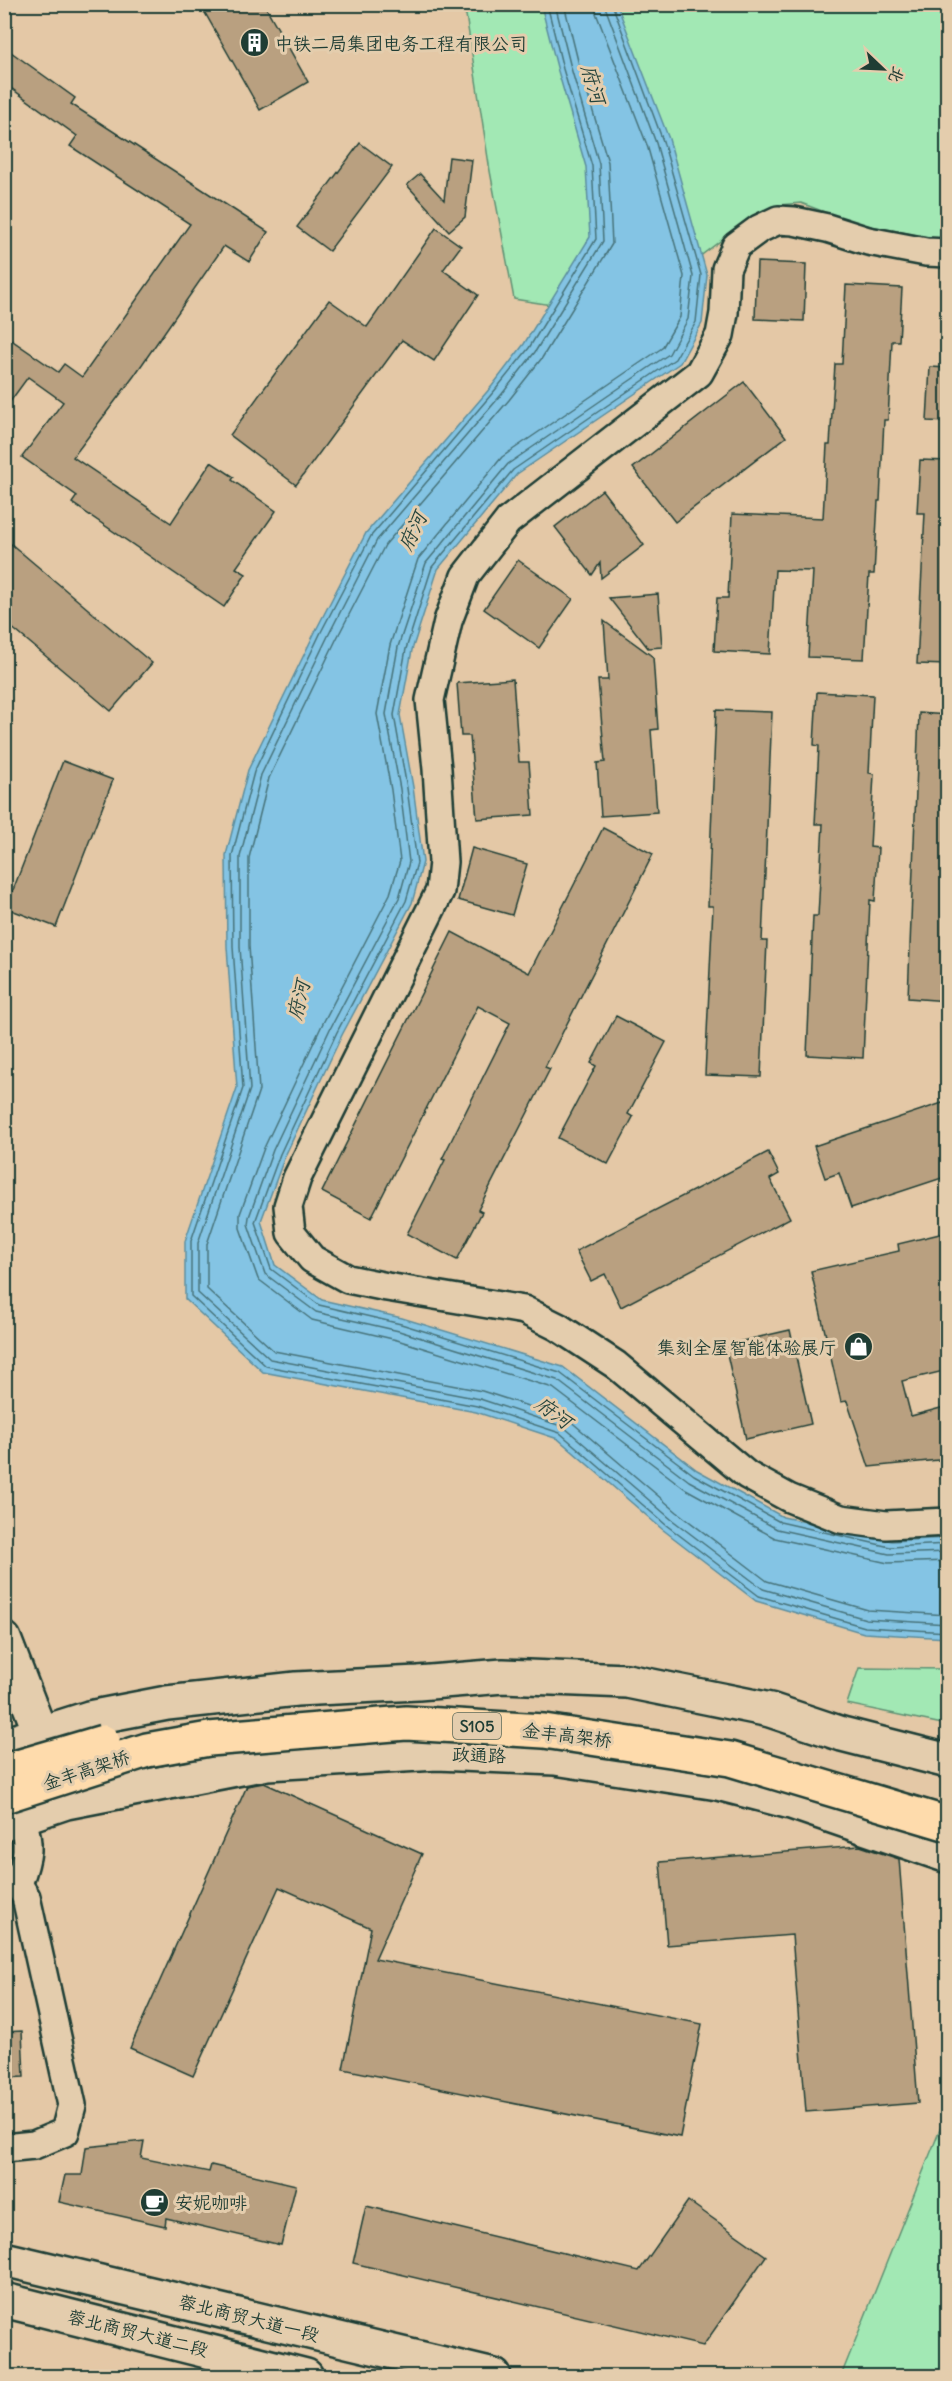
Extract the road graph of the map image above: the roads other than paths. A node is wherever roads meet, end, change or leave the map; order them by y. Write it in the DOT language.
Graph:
graph roads {
  1 [pos="948,253"];
  2 [pos="948,1522"];
  3 [pos="4,1640"];
  4 [pos="41,1733"];
  5 [pos="4,1745"];
  6 [pos="948,1761"];
  7 [pos="4,1772"];
  8 [pos="66,1802"];
  9 [pos="948,1804"];
  10 [pos="10,1812"];
  11 [pos="948,1824"];
  12 [pos="948,1856"];
  13 [pos="11,1881"];
  14 [pos="4,2148"];
  15 [pos="4,2259"];
  16 [pos="4,2300"];
  17 [pos="305,2376"];
  18 [pos="494,2376"];
  1 -- 2 [label="street"];
  3 -- 4 [label="main road"];
  4 -- 5 [label="main road"];
  4 -- 6 [label="main road"];
  4 -- 8 [label="main road"];
  7 -- 9 [label="highway, 金丰高架桥 / S105, bridge"];
  7 -- 10 [label="main road"];
  8 -- 10 [label="main road, 政通路"];
  8 -- 12 [label="main road, 政通路"];
  10 -- 11 [label="highway, 金丰高架桥 / S105, bridge"];
  10 -- 13 [label="street"];
  13 -- 14 [label="street"];
  15 -- 18 [label="main road, 蓉北商贸大道一段"];
  16 -- 17 [label="main road, 蓉北商贸大道二段"];
}
